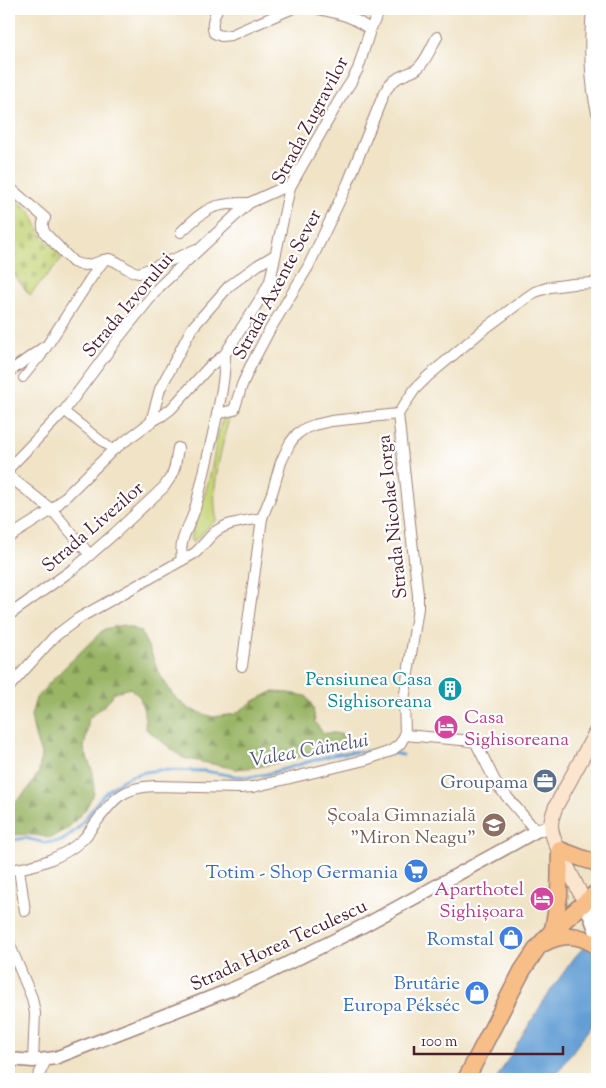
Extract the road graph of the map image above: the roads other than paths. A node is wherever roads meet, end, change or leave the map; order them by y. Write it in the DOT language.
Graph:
graph roads {
  1 [pos="217,9"];
  2 [pos="291,9"];
  3 [pos="320,9"];
  4 [pos="380,9"];
  5 [pos="592,9"];
  6 [pos="370,30"];
  7 [pos="436,37"];
  8 [pos="597,113"];
  9 [pos="9,187"];
  10 [pos="290,187"];
  11 [pos="249,203"];
  12 [pos="181,232"];
  13 [pos="203,245"];
  14 [pos="275,255"];
  15 [pos="105,260"];
  16 [pos="597,283"];
  17 [pos="48,344"];
  18 [pos="225,354"];
  19 [pos="40,358"];
  20 [pos="9,372"];
  21 [pos="22,378"];
  22 [pos="64,411"];
  23 [pos="217,414"];
  24 [pos="398,414"];
  25 [pos="150,422"];
  26 [pos="178,448"];
  27 [pos="113,450"];
  28 [pos="9,468"];
  29 [pos="9,476"];
  30 [pos="52,510"];
  31 [pos="262,518"];
  32 [pos="9,537"];
  33 [pos="90,555"];
  34 [pos="182,560"];
  35 [pos="9,615"];
  36 [pos="242,666"];
  37 [pos="9,687"];
  38 [pos="597,730"];
  39 [pos="405,736"];
  40 [pos="550,826"];
  41 [pos="536,831"];
  42 [pos="560,850"];
  43 [pos="597,863"];
  44 [pos="14,869"];
  45 [pos="597,892"];
  46 [pos="584,903"];
  47 [pos="25,911"];
  48 [pos="595,929"];
  49 [pos="553,930"];
  50 [pos="9,943"];
  51 [pos="597,946"];
  52 [pos="538,947"];
  53 [pos="9,1059"];
  54 [pos="46,1060"];
  55 [pos="33,1062"];
  56 [pos="37,1079"];
  57 [pos="466,1079"];
  1 -- 2 [label="street"];
  3 -- 6 [label="street"];
  4 -- 6 [label="street, Strada Zugravilor"];
  5 -- 8 [label="street"];
  6 -- 10 [label="street, Strada Zugravilor"];
  7 -- 23 [label="street, Strada Axente Sever"];
  9 -- 15 [label="street"];
  10 -- 11 [label="street, Strada Izvorului"];
  10 -- 14 [label="street, Strada Zugravilor"];
  11 -- 12 [label="street"];
  11 -- 13 [label="street, Strada Izvorului"];
  13 -- 15 [label="street"];
  13 -- 22 [label="street, Strada Izvorului"];
  14 -- 18 [label="street, Strada Zugravilor"];
  14 -- 25 [label="street"];
  15 -- 17 [label="street"];
  16 -- 24 [label="street"];
  17 -- 19 [label="street"];
  17 -- 20 [label="street"];
  18 -- 23 [label="street, Strada Zugravilor"];
  18 -- 25 [label="street, Strada Zugravilor"];
  19 -- 21 [label="street"];
  22 -- 27 [label="street"];
  22 -- 28 [label="street, Strada Izvorului"];
  23 -- 34 [label="street"];
  24 -- 31 [label="street"];
  24 -- 39 [label="street, Strada Nicolae Iorga"];
  25 -- 27 [label="street, Strada Zugravilor"];
  26 -- 33 [label="street, Strada Livezilor"];
  27 -- 30 [label="street, Strada Zugravilor"];
  29 -- 30 [label="street"];
  30 -- 32 [label="street, Strada Zugravilor"];
  30 -- 33 [label="street"];
  31 -- 34 [label="street"];
  31 -- 36 [label="street"];
  33 -- 35 [label="street, Strada Livezilor"];
  34 -- 37 [label="street"];
  38 -- 40 [label="main road"];
  39 -- 41 [label="street"];
  39 -- 44 [label="street"];
  40 -- 41 [label="street, Strada Horea Teculescu"];
  40 -- 42 [label="main road"];
  41 -- 54 [label="street, Strada Horea Teculescu"];
  42 -- 43 [label="highway"];
  42 -- 46 [label="main road"];
  42 -- 49 [label="highway"];
  44 -- 47 [label="street"];
  45 -- 46 [label="highway"];
  46 -- 48 [label="street"];
  46 -- 49 [label="highway"];
  49 -- 52 [label="highway"];
  50 -- 55 [label="street"];
  51 -- 52 [label="highway"];
  52 -- 57 [label="highway"];
  53 -- 55 [label="street, Strada Horea Teculescu"];
  54 -- 55 [label="street, Strada Horea Teculescu"];
  54 -- 56 [label="street"];
}
